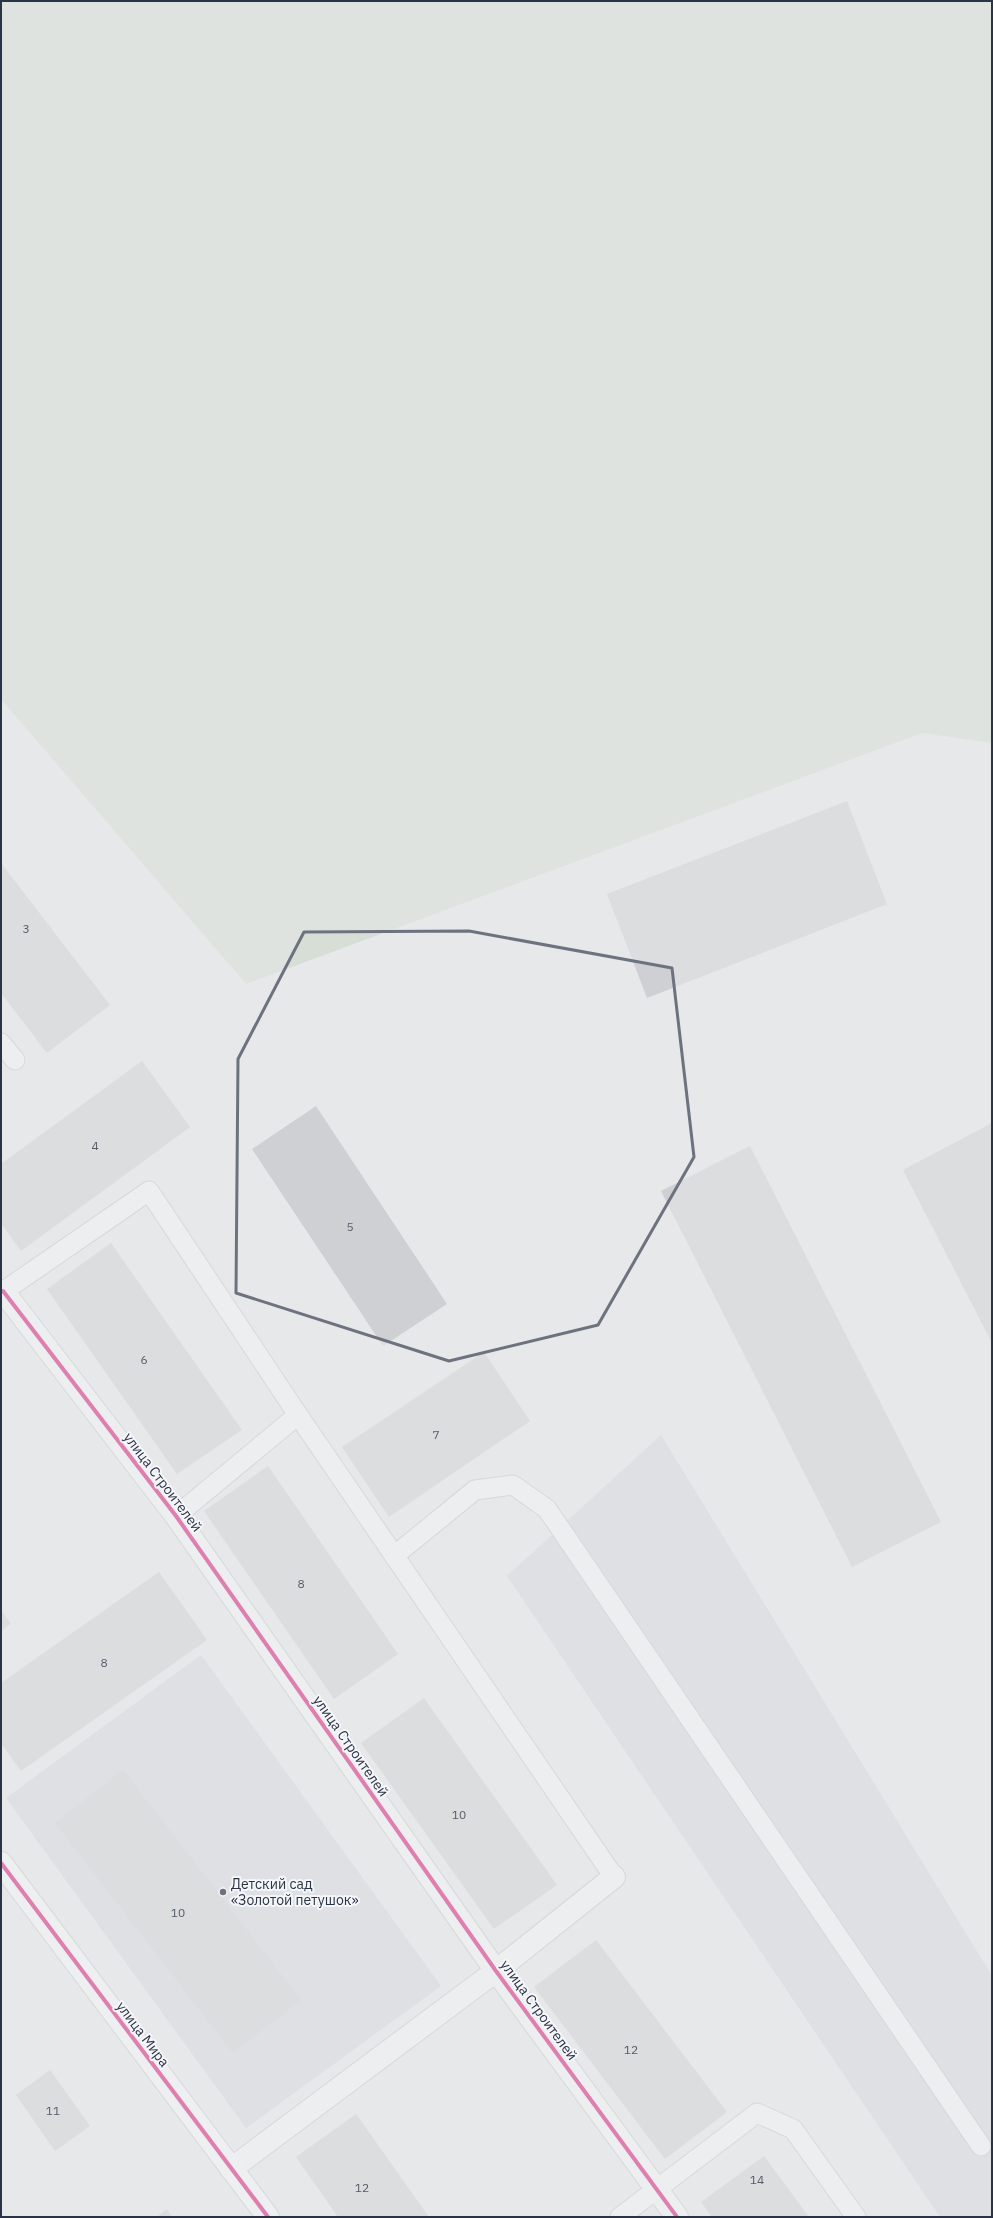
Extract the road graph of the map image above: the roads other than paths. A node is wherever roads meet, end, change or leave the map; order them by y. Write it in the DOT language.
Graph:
graph roads {
  1 [pos="1,1043"];
  2 [pos="15,1060"];
  3 [pos="2,1292"];
  4 [pos="298,1415"];
  5 [pos="176,1516"];
  6 [pos="394,1556"];
  7 [pos="1,1863"];
  8 [pos="614,1877"];
  9 [pos="496,1971"];
  10 [pos="981,2146"];
  11 [pos="231,2169"];
  12 [pos="657,2190"];
  13 [pos="268,2217"];
  14 [pos="620,2217"];
  15 [pos="677,2217"];
  16 [pos="856,2217"];
  1 -- 2 [label="lane"];
  3 -- 4 [label="lane"];
  3 -- 5 [label="street, улица Строителей"];
  4 -- 5 [label="lane"];
  4 -- 6 [label="lane"];
  5 -- 9 [label="street, улица Строителей"];
  6 -- 8 [label="lane"];
  6 -- 10 [label="lane"];
  7 -- 11 [label="street, улица Мира"];
  8 -- 9 [label="street"];
  9 -- 11 [label="street"];
  9 -- 12 [label="street, улица Строителей"];
  11 -- 13 [label="street, улица Мира"];
  12 -- 14 [label="lane"];
  12 -- 15 [label="street, улица Строителей"];
  12 -- 16 [label="lane"];
}
